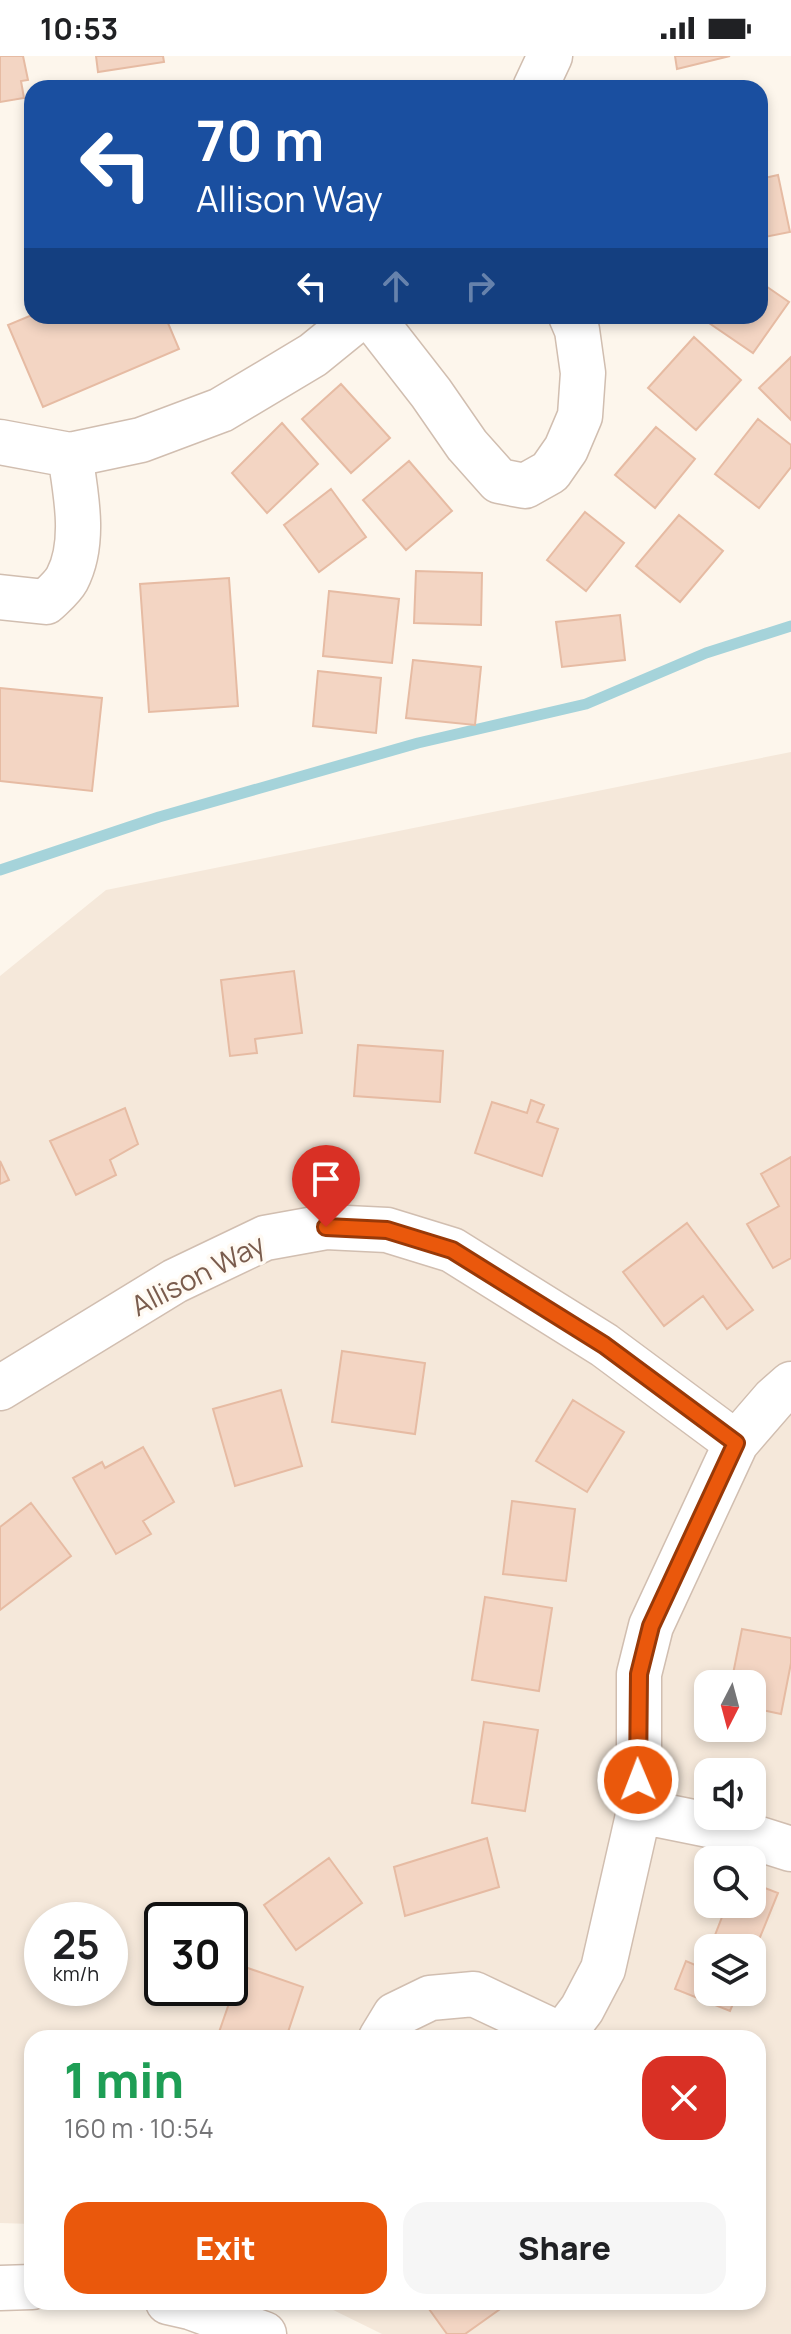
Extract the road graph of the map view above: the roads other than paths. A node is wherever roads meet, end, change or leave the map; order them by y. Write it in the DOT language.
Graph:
graph roads {
  1 [pos="550,56"];
  2 [pos="539,80"];
  3 [pos="351,324"];
  4 [pos="377,324"];
  5 [pos="574,324"];
  6 [pos="0,442"];
  7 [pos="70,455"];
  8 [pos="0,597"];
  9 [pos="791,1384"];
  10 [pos="0,1388"];
  11 [pos="736,1443"];
  12 [pos="639,1811"];
  13 [pos="791,1849"];
  14 [pos="386,2030"];
  15 [pos="548,2030"];
  16 [pos="567,2030"];
  17 [pos="24,2287"];
  18 [pos="0,2288"];
  19 [pos="205,2310"];
  20 [pos="263,2322"];
  1 -- 2 [label="street"];
  3 -- 7 [label="street"];
  4 -- 5 [label="street"];
  6 -- 7 [label="street"];
  7 -- 8 [label="street"];
  9 -- 11 [label="street"];
  10 -- 11 [label="street, Allison Way"];
  11 -- 12 [label="street"];
  12 -- 13 [label="street"];
  12 -- 16 [label="street"];
  14 -- 15 [label="street"];
  17 -- 18 [label="street"];
  19 -- 20 [label="street"];
}
